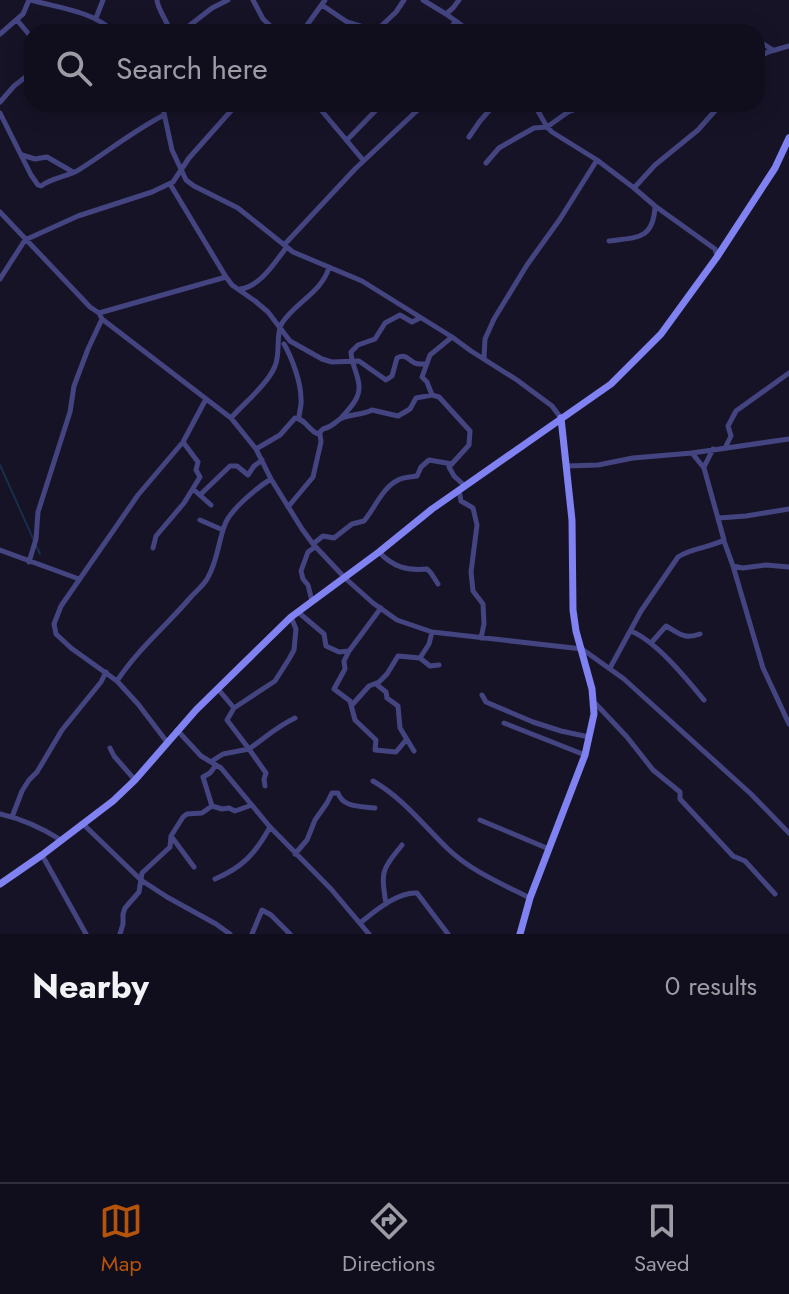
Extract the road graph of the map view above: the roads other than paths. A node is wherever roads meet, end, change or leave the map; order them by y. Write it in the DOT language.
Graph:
graph roads {
  1 [pos="30,0"];
  2 [pos="103,0"];
  3 [pos="157,0"];
  4 [pos="227,0"];
  5 [pos="253,0"];
  6 [pos="404,0"];
  7 [pos="423,0"];
  8 [pos="459,0"];
  9 [pos="323,3"];
  10 [pos="446,14"];
  11 [pos="96,18"];
  12 [pos="17,20"];
  13 [pos="456,21"];
  14 [pos="104,24"];
  15 [pos="168,24"];
  16 [pos="191,24"];
  17 [pos="268,24"];
  18 [pos="308,24"];
  19 [pos="353,24"];
  20 [pos="383,24"];
  21 [pos="454,24"];
  22 [pos="460,24"];
  23 [pos="24,28"];
  24 [pos="0,34"];
  25 [pos="765,45"];
  26 [pos="789,46"];
  27 [pos="775,51"];
  28 [pos="765,54"];
  29 [pos="24,78"];
  30 [pos="0,102"];
  31 [pos="163,112"];
  32 [pos="230,112"];
  33 [pos="323,112"];
  34 [pos="374,112"];
  35 [pos="415,112"];
  36 [pos="488,112"];
  37 [pos="539,112"];
  38 [pos="568,112"];
  39 [pos="714,112"];
  40 [pos="0,113"];
  41 [pos="164,115"];
  42 [pos="547,127"];
  43 [pos="469,137"];
  44 [pos="789,138"];
  45 [pos="347,140"];
  46 [pos="21,155"];
  47 [pos="363,160"];
  48 [pos="597,160"];
  49 [pos="486,163"];
  50 [pos="181,169"];
  51 [pos="73,172"];
  52 [pos="170,184"];
  53 [pos="634,188"];
  54 [pos="655,206"];
  55 [pos="0,212"];
  56 [pos="25,240"];
  57 [pos="609,241"];
  58 [pos="285,246"];
  59 [pos="717,257"];
  60 [pos="329,267"];
  61 [pos="226,277"];
  62 [pos="0,279"];
  63 [pos="255,283"];
  64 [pos="239,290"];
  65 [pos="255,301"];
  66 [pos="101,316"];
  67 [pos="420,318"];
  68 [pos="279,327"];
  69 [pos="452,337"];
  70 [pos="284,343"];
  71 [pos="484,359"];
  72 [pos="351,360"];
  73 [pos="426,364"];
  74 [pos="789,373"];
  75 [pos="432,395"];
  76 [pos="206,399"];
  77 [pos="231,418"];
  78 [pos="299,418"];
  79 [pos="561,418"];
  80 [pos="340,419"];
  81 [pos="320,434"];
  82 [pos="789,439"];
  83 [pos="183,442"];
  84 [pos="726,447"];
  85 [pos="256,449"];
  86 [pos="713,449"];
  87 [pos="692,453"];
  88 [pos="262,460"];
  89 [pos="452,464"];
  90 [pos="567,466"];
  91 [pos="704,468"];
  92 [pos="271,479"];
  93 [pos="462,488"];
  94 [pos="193,489"];
  95 [pos="201,494"];
  96 [pos="211,505"];
  97 [pos="288,507"];
  98 [pos="789,509"];
  99 [pos="718,518"];
  100 [pos="200,520"];
  101 [pos="223,530"];
  102 [pos="724,540"];
  103 [pos="314,545"];
  104 [pos="153,548"];
  105 [pos="0,550"];
  106 [pos="379,552"];
  107 [pos="29,562"];
  108 [pos="733,566"];
  109 [pos="789,567"];
  110 [pos="345,578"];
  111 [pos="79,579"];
  112 [pos="438,584"];
  113 [pos="312,601"];
  114 [pos="381,608"];
  115 [pos="294,614"];
  116 [pos="631,631"];
  117 [pos="432,632"];
  118 [pos="700,634"];
  119 [pos="481,638"];
  120 [pos="651,643"];
  121 [pos="582,649"];
  122 [pos="349,651"];
  123 [pos="420,658"];
  124 [pos="439,665"];
  125 [pos="610,668"];
  126 [pos="106,672"];
  127 [pos="117,681"];
  128 [pos="375,683"];
  129 [pos="218,688"];
  130 [pos="482,695"];
  131 [pos="704,700"];
  132 [pos="594,702"];
  133 [pos="352,705"];
  134 [pos="234,708"];
  135 [pos="295,718"];
  136 [pos="504,723"];
  137 [pos="789,724"];
  138 [pos="177,730"];
  139 [pos="590,738"];
  140 [pos="406,740"];
  141 [pos="167,742"];
  142 [pos="110,748"];
  143 [pos="249,749"];
  144 [pos="414,751"];
  145 [pos="585,755"];
  146 [pos="214,763"];
  147 [pos="135,780"];
  148 [pos="373,781"];
  149 [pos="265,786"];
  150 [pos="252,805"];
  151 [pos="212,806"];
  152 [pos="375,808"];
  153 [pos="0,814"];
  154 [pos="12,817"];
  155 [pos="480,820"];
  156 [pos="83,824"];
  157 [pos="270,827"];
  158 [pos="789,833"];
  159 [pos="171,836"];
  160 [pos="61,840"];
  161 [pos="402,845"];
  162 [pos="550,850"];
  163 [pos="295,854"];
  164 [pos="42,855"];
  165 [pos="194,867"];
  166 [pos="142,876"];
  167 [pos="215,879"];
  168 [pos="0,884"];
  169 [pos="775,894"];
  170 [pos="530,898"];
  171 [pos="386,904"];
  172 [pos="360,923"];
  173 [pos="86,934"];
  174 [pos="120,934"];
  175 [pos="230,934"];
  176 [pos="252,934"];
  177 [pos="290,934"];
  178 [pos="369,934"];
  179 [pos="448,934"];
  180 [pos="520,934"];
  1 -- 11 [label="street"];
  1 -- 12 [label="street"];
  2 -- 11 [label="street"];
  3 -- 15 [label="street"];
  4 -- 16 [label="street"];
  5 -- 17 [label="street"];
  6 -- 20 [label="street"];
  7 -- 10 [label="street"];
  8 -- 10 [label="street"];
  9 -- 18 [label="street"];
  9 -- 19 [label="street"];
  10 -- 13 [label="street"];
  11 -- 14 [label="street"];
  12 -- 23 [label="street"];
  12 -- 24 [label="street"];
  13 -- 21 [label="street"];
  13 -- 22 [label="street"];
  25 -- 27 [label="street"];
  26 -- 27 [label="street"];
  27 -- 28 [label="street"];
  29 -- 30 [label="street"];
  31 -- 41 [label="street"];
  32 -- 50 [label="street"];
  33 -- 45 [label="street"];
  34 -- 45 [label="street"];
  35 -- 47 [label="street"];
  36 -- 43 [label="street"];
  37 -- 42 [label="street"];
  38 -- 42 [label="street"];
  39 -- 53 [label="street"];
  40 -- 46 [label="street"];
  41 -- 50 [label="street"];
  41 -- 51 [label="street"];
  42 -- 48 [label="street"];
  42 -- 49 [label="street"];
  44 -- 59 [label="main road"];
  45 -- 47 [label="street"];
  46 -- 51 [label="street"];
  46 -- 51 [label="street"];
  47 -- 58 [label="street"];
  48 -- 53 [label="street"];
  48 -- 71 [label="street"];
  50 -- 52 [label="street"];
  50 -- 58 [label="street"];
  52 -- 56 [label="street"];
  52 -- 61 [label="street"];
  53 -- 54 [label="street"];
  54 -- 57 [label="street"];
  54 -- 59 [label="street"];
  55 -- 56 [label="street"];
  56 -- 62 [label="street"];
  56 -- 66 [label="street"];
  58 -- 60 [label="street"];
  58 -- 63 [label="street"];
  59 -- 79 [label="main road"];
  60 -- 67 [label="street"];
  60 -- 68 [label="street"];
  61 -- 64 [label="street"];
  61 -- 66 [label="street"];
  63 -- 64 [label="street"];
  63 -- 65 [label="street"];
  64 -- 65 [label="street"];
  65 -- 68 [label="street"];
  66 -- 76 [label="street"];
  66 -- 107 [label="street"];
  67 -- 69 [label="street"];
  67 -- 72 [label="street"];
  68 -- 70 [label="street"];
  68 -- 70 [label="street"];
  69 -- 71 [label="street"];
  69 -- 73 [label="street"];
  70 -- 72 [label="street"];
  70 -- 77 [label="street"];
  70 -- 78 [label="street"];
  71 -- 79 [label="street"];
  72 -- 73 [label="street"];
  72 -- 80 [label="street"];
  73 -- 75 [label="street"];
  74 -- 84 [label="street"];
  75 -- 80 [label="street"];
  75 -- 89 [label="street"];
  76 -- 77 [label="street"];
  76 -- 83 [label="street"];
  77 -- 85 [label="street"];
  78 -- 81 [label="street"];
  78 -- 85 [label="street"];
  79 -- 90 [label="main road"];
  79 -- 93 [label="main road"];
  80 -- 81 [label="street"];
  81 -- 97 [label="street"];
  82 -- 84 [label="street"];
  83 -- 94 [label="street"];
  83 -- 111 [label="street"];
  84 -- 86 [label="street"];
  85 -- 88 [label="street"];
  86 -- 87 [label="street"];
  86 -- 91 [label="street"];
  87 -- 90 [label="street"];
  87 -- 91 [label="street"];
  88 -- 92 [label="street"];
  88 -- 95 [label="street"];
  89 -- 93 [label="street"];
  89 -- 103 [label="street"];
  90 -- 121 [label="main road"];
  91 -- 99 [label="street"];
  92 -- 97 [label="street"];
  92 -- 101 [label="street"];
  93 -- 106 [label="main road"];
  93 -- 119 [label="street"];
  94 -- 95 [label="street"];
  94 -- 104 [label="street"];
  95 -- 96 [label="street"];
  97 -- 103 [label="street"];
  98 -- 99 [label="street"];
  99 -- 102 [label="street"];
  100 -- 101 [label="street"];
  101 -- 127 [label="street"];
  102 -- 108 [label="street"];
  102 -- 116 [label="street"];
  103 -- 110 [label="street"];
  103 -- 113 [label="street"];
  105 -- 107 [label="street"];
  106 -- 110 [label="main road"];
  106 -- 112 [label="street"];
  107 -- 111 [label="street"];
  108 -- 109 [label="street"];
  108 -- 137 [label="street"];
  110 -- 113 [label="main road"];
  110 -- 114 [label="street"];
  111 -- 126 [label="street"];
  113 -- 115 [label="main road"];
  114 -- 117 [label="street"];
  114 -- 122 [label="street"];
  115 -- 122 [label="street"];
  115 -- 129 [label="main road"];
  115 -- 134 [label="street"];
  116 -- 120 [label="street"];
  116 -- 125 [label="street"];
  117 -- 119 [label="street"];
  117 -- 123 [label="street"];
  118 -- 120 [label="street"];
  119 -- 121 [label="street"];
  120 -- 131 [label="street"];
  121 -- 125 [label="street"];
  121 -- 132 [label="main road"];
  122 -- 133 [label="street"];
  123 -- 124 [label="street"];
  123 -- 128 [label="street"];
  125 -- 158 [label="street"];
  126 -- 127 [label="street"];
  126 -- 154 [label="street"];
  127 -- 141 [label="street"];
  128 -- 133 [label="street"];
  128 -- 140 [label="street"];
  129 -- 134 [label="street"];
  129 -- 138 [label="main road"];
  130 -- 139 [label="street"];
  132 -- 139 [label="main road"];
  132 -- 169 [label="street"];
  133 -- 140 [label="street"];
  134 -- 143 [label="street"];
  135 -- 143 [label="street"];
  136 -- 145 [label="street"];
  138 -- 141 [label="main road"];
  138 -- 146 [label="street"];
  139 -- 145 [label="main road"];
  140 -- 144 [label="street"];
  141 -- 147 [label="main road"];
  142 -- 147 [label="street"];
  143 -- 146 [label="street"];
  143 -- 149 [label="street"];
  145 -- 162 [label="main road"];
  146 -- 150 [label="street"];
  146 -- 151 [label="street"];
  147 -- 156 [label="main road"];
  148 -- 170 [label="street"];
  150 -- 151 [label="street"];
  150 -- 157 [label="street"];
  151 -- 159 [label="street"];
  152 -- 163 [label="street"];
  153 -- 154 [label="street"];
  154 -- 160 [label="street"];
  155 -- 162 [label="street"];
  156 -- 160 [label="main road"];
  156 -- 166 [label="street"];
  157 -- 163 [label="street"];
  157 -- 167 [label="street"];
  159 -- 165 [label="street"];
  159 -- 166 [label="street"];
  160 -- 164 [label="main road"];
  161 -- 171 [label="street"];
  162 -- 170 [label="main road"];
  163 -- 172 [label="street"];
  164 -- 168 [label="main road"];
  164 -- 173 [label="street"];
  166 -- 174 [label="street"];
  166 -- 175 [label="street"];
  170 -- 180 [label="main road"];
  171 -- 172 [label="street"];
  171 -- 179 [label="street"];
  172 -- 178 [label="street"];
  176 -- 177 [label="street"];
}
